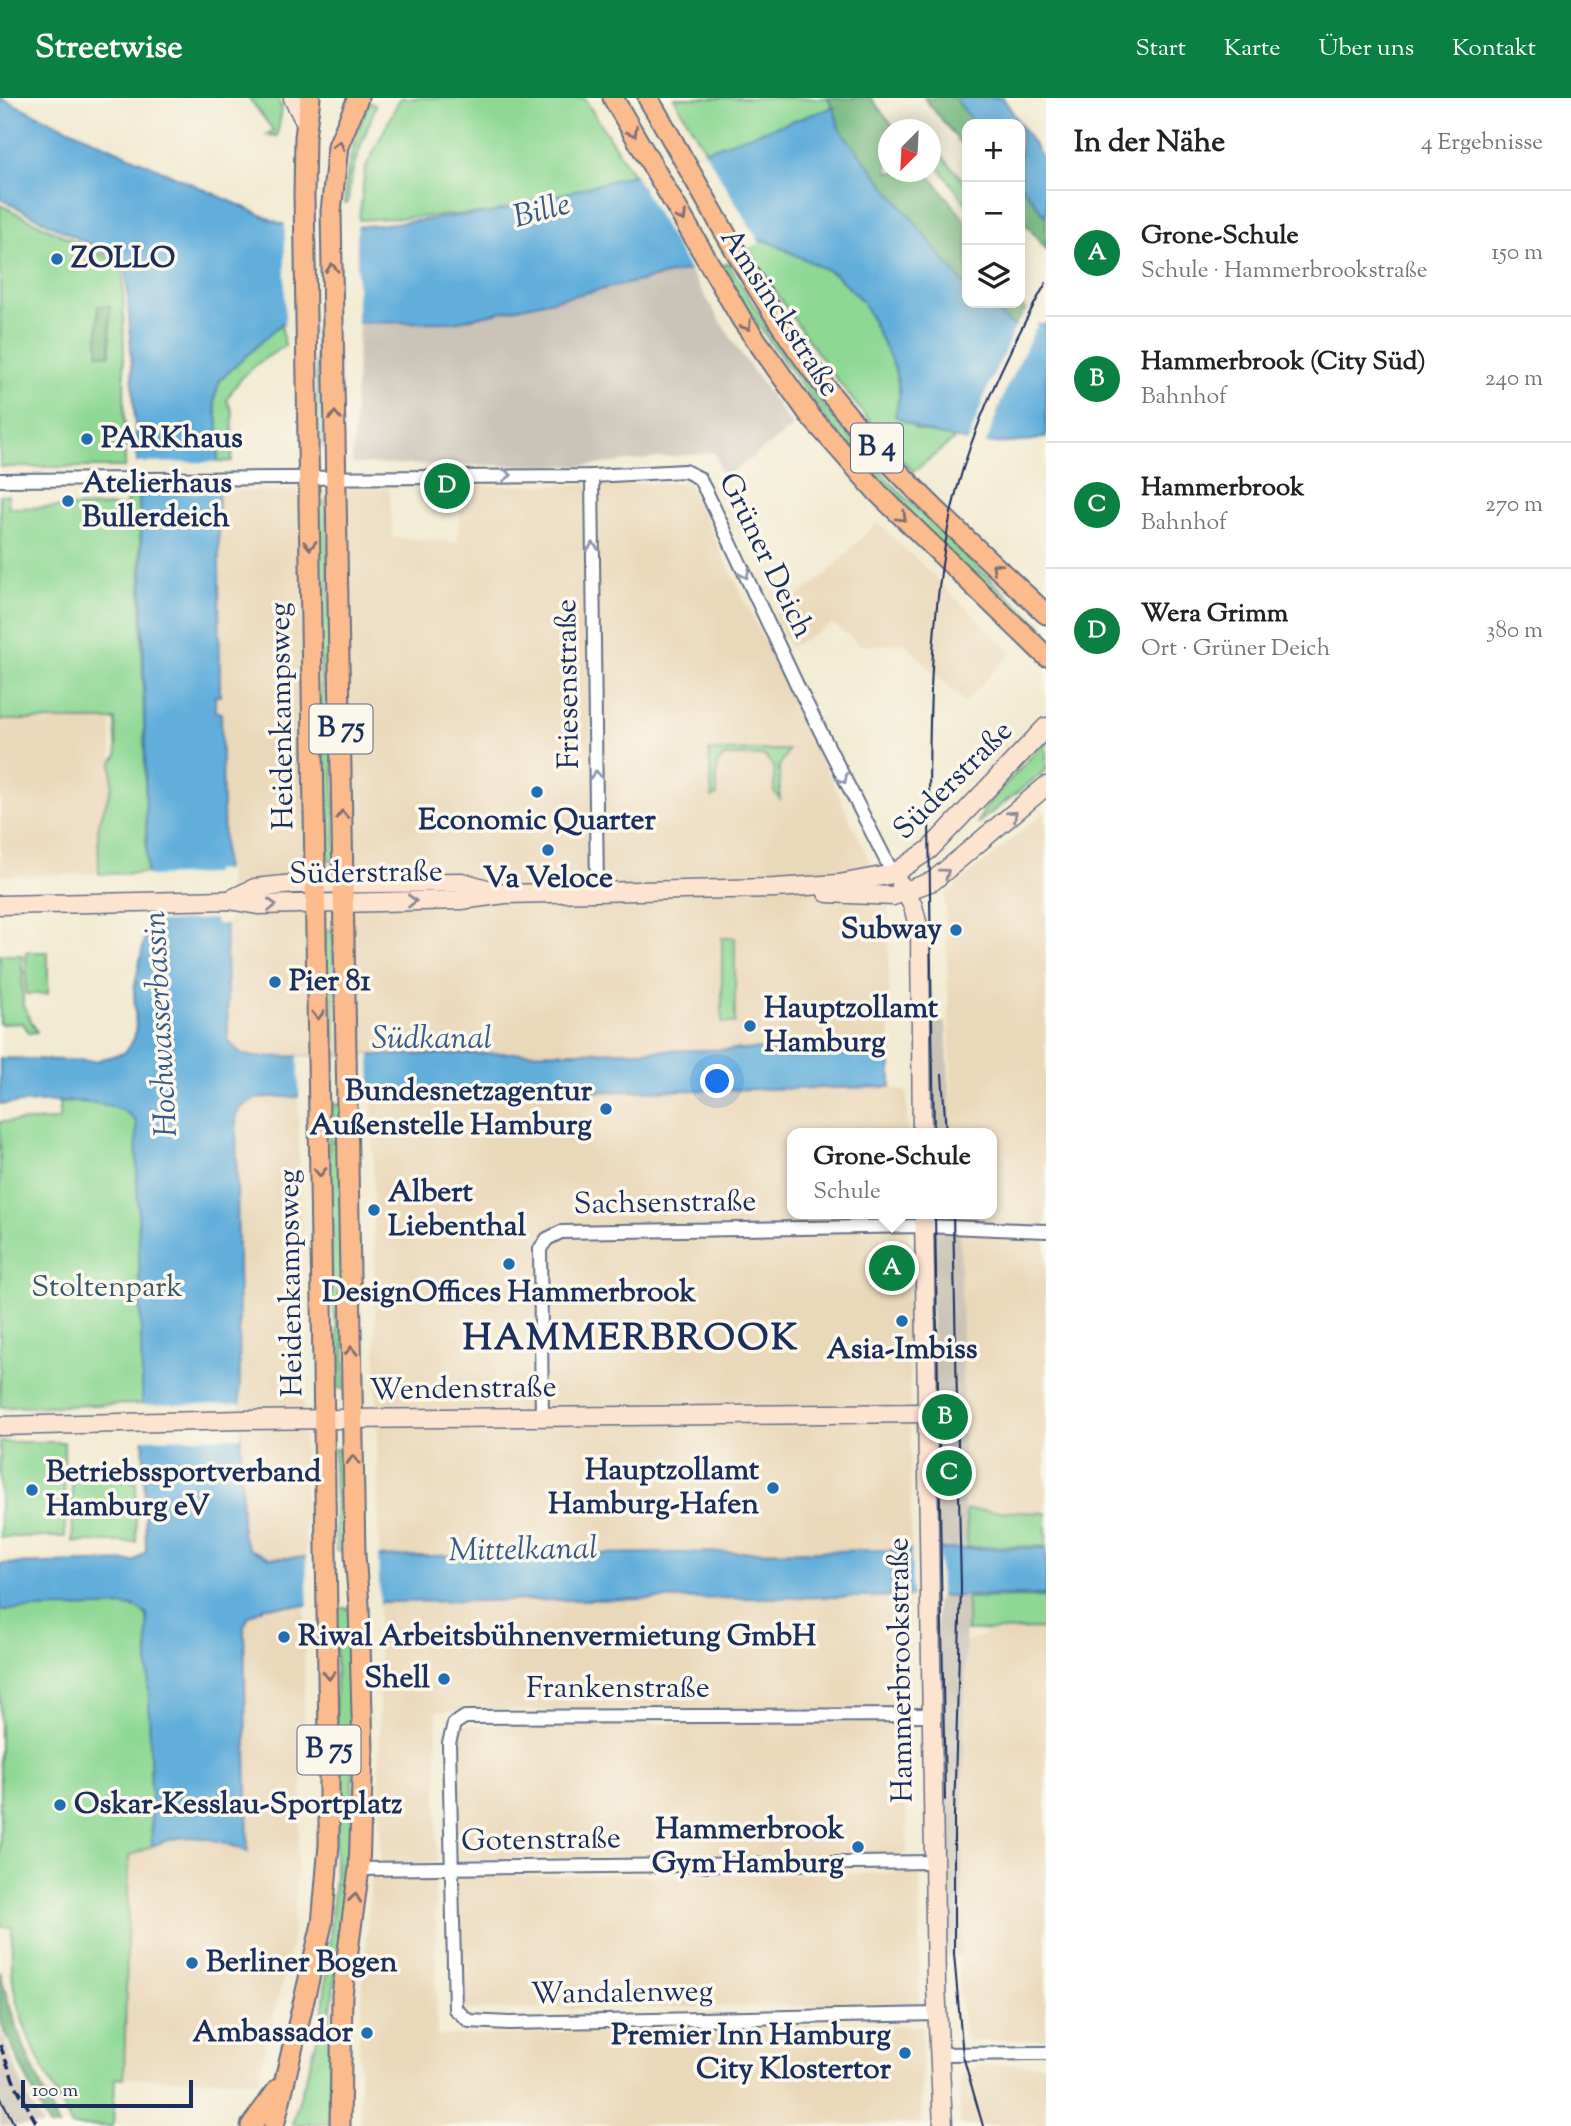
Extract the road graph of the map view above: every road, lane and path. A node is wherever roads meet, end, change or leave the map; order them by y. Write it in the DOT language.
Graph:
graph roads {
  1 [pos="293,98"];
  2 [pos="310,98"];
  3 [pos="358,98"];
  4 [pos="613,98"];
  5 [pos="648,98"];
  6 [pos="306,124"];
  7 [pos="336,476"];
  8 [pos="592,476"];
  9 [pos="309,477"];
  10 [pos="0,480"];
  11 [pos="1046,614"];
  12 [pos="1046,656"];
  13 [pos="1046,727"];
  14 [pos="1046,786"];
  15 [pos="958,820"];
  16 [pos="979,845"];
  17 [pos="894,874"];
  18 [pos="775,888"];
  19 [pos="597,892"];
  20 [pos="316,893"];
  21 [pos="344,893"];
  22 [pos="906,893"];
  23 [pos="0,905"];
  24 [pos="922,1128"];
  25 [pos="924,1220"];
  26 [pos="1046,1231"];
  27 [pos="926,1413"];
  28 [pos="542,1418"];
  29 [pos="324,1420"];
  30 [pos="352,1420"];
  31 [pos="0,1426"];
  32 [pos="930,1715"];
  33 [pos="934,1863"];
  34 [pos="452,1868"];
  35 [pos="359,1869"];
  36 [pos="937,2014"];
  37 [pos="1046,2053"];
  38 [pos="939,2054"];
  39 [pos="283,2082"];
  40 [pos="251,2126"];
  41 [pos="274,2126"];
  42 [pos="340,2126"];
  43 [pos="943,2126"];
  1 -- 6 [label="street"];
  2 -- 6 [label="main road, Heidenkampsweg / B 75"];
  7 -- 3 [label="main road, Heidenkampsweg / B 75, one-way"];
  4 -- 12 [label="main road, Amsinckstraße / B 4, one-way"];
  11 -- 5 [label="main road, Amsinckstraße / B 4, one-way"];
  6 -- 9 [label="main road, Heidenkampsweg / B 75"];
  7 -- 8 [label="street, Grüner Deich, one-way"];
  7 -- 9 [label="street, Grüner Deich"];
  21 -- 7 [label="main road, Heidenkampsweg / B 75, one-way"];
  8 -- 17 [label="street, Grüner Deich, one-way"];
  19 -- 8 [label="street, Friesenstraße, one-way"];
  9 -- 10 [label="street, Grüner Deich"];
  9 -- 20 [label="main road, Heidenkampsweg / B 75, one-way"];
  13 -- 15 [label="street, Süderstraße"];
  16 -- 14 [label="street, Süderstraße, one-way"];
  15 -- 16 [label="street"];
  15 -- 17 [label="street, Süderstraße"];
  22 -- 16 [label="street, Süderstraße, one-way"];
  17 -- 18 [label="street, Süderstraße"];
  17 -- 22 [label="street, Grüner Deich"];
  18 -- 19 [label="street, Süderstraße"];
  18 -- 22 [label="street, Süderstraße"];
  19 -- 21 [label="street, Süderstraße"];
  20 -- 21 [label="street, Süderstraße"];
  20 -- 23 [label="street, Süderstraße"];
  20 -- 29 [label="main road, Heidenkampsweg / B 75, one-way"];
  30 -- 21 [label="main road, Heidenkampsweg / B 75, one-way"];
  22 -- 24 [label="street"];
  25 -- 26 [label="street"];
  25 -- 27 [label="street, Hammerbrookstraße"];
  25 -- 28 [label="street, Sachsenstraße"];
  27 -- 28 [label="street, Wendenstraße"];
  27 -- 32 [label="street, Hammerbrookstraße"];
  28 -- 30 [label="street, Wendenstraße"];
  29 -- 30 [label="street, Wendenstraße"];
  29 -- 31 [label="street, Wendenstraße"];
  29 -- 39 [label="main road, Heidenkampsweg / B 75, one-way"];
  35 -- 30 [label="main road, Heidenkampsweg / B 75, one-way"];
  32 -- 33 [label="street, Hammerbrookstraße"];
  32 -- 34 [label="street, Frankenstraße"];
  33 -- 34 [label="street, Gotenstraße"];
  33 -- 36 [label="street, Hammerbrookstraße"];
  34 -- 35 [label="street, Gotenstraße"];
  34 -- 36 [label="street, Wandalenweg"];
  42 -- 35 [label="main road, Heidenkampsweg / B 75, one-way"];
  36 -- 38 [label="street, Hammerbrookstraße"];
  37 -- 38 [label="street"];
  38 -- 43 [label="street, Hammerbrookstraße"];
  39 -- 40 [label="main road"];
  39 -- 41 [label="main road, Heidenkampsweg / B 75"];
}
